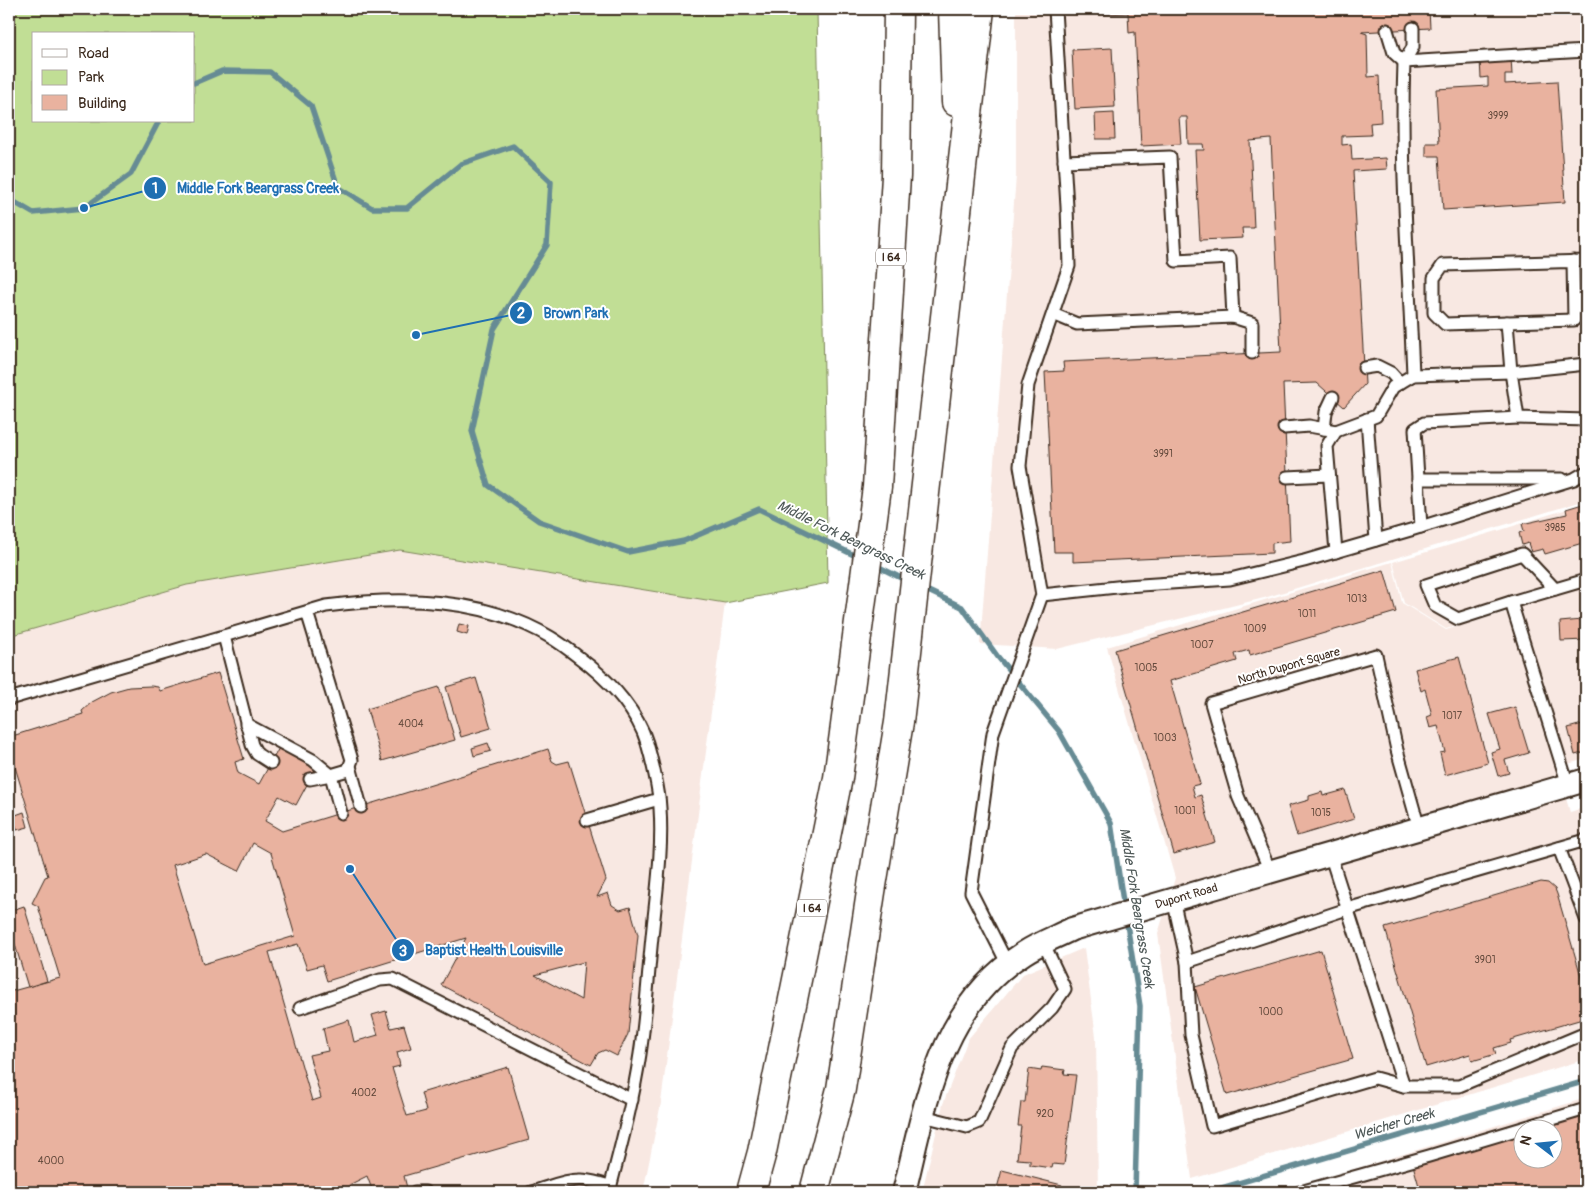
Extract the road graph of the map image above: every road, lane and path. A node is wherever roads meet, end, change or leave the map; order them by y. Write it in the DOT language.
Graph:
graph roads {
  1 [pos="898,9"];
  2 [pos="953,9"];
  3 [pos="980,9"];
  4 [pos="1055,9"];
  5 [pos="1413,28"];
  6 [pos="1391,29"];
  7 [pos="1586,51"];
  8 [pos="1404,62"];
  9 [pos="1064,161"];
  10 [pos="958,201"];
  11 [pos="1586,260"];
  12 [pos="1573,261"];
  13 [pos="1053,314"];
  14 [pos="1233,317"];
  15 [pos="1507,322"];
  16 [pos="1252,353"];
  17 [pos="1586,364"];
  18 [pos="1364,368"];
  19 [pos="1511,372"];
  20 [pos="1413,375"];
  21 [pos="1400,383"];
  22 [pos="1333,397"];
  23 [pos="1518,418"];
  24 [pos="1366,419"];
  25 [pos="1586,420"];
  26 [pos="1284,428"];
  27 [pos="1324,429"];
  28 [pos="1336,431"];
  29 [pos="1586,472"];
  30 [pos="1330,475"];
  31 [pos="1287,477"];
  32 [pos="1574,479"];
  33 [pos="1418,480"];
  34 [pos="1421,527"];
  35 [pos="1376,540"];
  36 [pos="1336,552"];
  37 [pos="1586,580"];
  38 [pos="1555,589"];
  39 [pos="1042,595"];
  40 [pos="1512,602"];
  41 [pos="307,612"];
  42 [pos="224,636"];
  43 [pos="9,699"];
  44 [pos="246,724"];
  45 [pos="271,763"];
  46 [pos="350,766"];
  47 [pos="331,775"];
  48 [pos="310,779"];
  49 [pos="1577,782"];
  50 [pos="659,799"];
  51 [pos="361,807"];
  52 [pos="341,813"];
  53 [pos="587,820"];
  54 [pos="1419,828"];
  55 [pos="1586,840"];
  56 [pos="1559,848"];
  57 [pos="1330,854"];
  58 [pos="1270,871"];
  59 [pos="1173,899"];
  60 [pos="1347,909"];
  61 [pos="1586,919"];
  62 [pos="1042,942"];
  63 [pos="1187,962"];
  64 [pos="1008,965"];
  65 [pos="300,1008"];
  66 [pos="1586,1033"];
  67 [pos="1404,1086"];
  68 [pos="632,1100"];
  69 [pos="1586,1109"];
  70 [pos="923,1116"];
  71 [pos="610,1189"];
  72 [pos="415,1192"];
  73 [pos="425,1192"];
  74 [pos="532,1192"];
  75 [pos="751,1192"];
  76 [pos="814,1192"];
  77 [pos="904,1192"];
  78 [pos="1300,1192"];
  1 -- 75 [label="highway, I 64"];
  2 -- 10 [label="highway"];
  3 -- 10 [label="highway"];
  4 -- 9 [label="lane"];
  5 -- 8 [label="lane"];
  6 -- 8 [label="lane"];
  7 -- 8 [label="lane"];
  8 -- 20 [label="lane"];
  9 -- 13 [label="lane"];
  9 -- 14 [label="lane"];
  10 -- 76 [label="highway"];
  11 -- 12 [label="lane"];
  12 -- 15 [label="lane"];
  12 -- 15 [label="lane"];
  13 -- 14 [label="lane"];
  13 -- 39 [label="lane"];
  14 -- 16 [label="lane"];
  15 -- 19 [label="lane"];
  17 -- 19 [label="lane"];
  18 -- 21 [label="lane"];
  19 -- 20 [label="lane"];
  19 -- 23 [label="lane"];
  20 -- 21 [label="lane"];
  21 -- 24 [label="lane"];
  22 -- 27 [label="lane"];
  23 -- 25 [label="lane"];
  23 -- 33 [label="lane"];
  24 -- 28 [label="lane"];
  24 -- 35 [label="lane"];
  26 -- 27 [label="lane"];
  27 -- 28 [label="lane"];
  28 -- 30 [label="lane"];
  29 -- 32 [label="lane"];
  30 -- 31 [label="lane"];
  30 -- 36 [label="lane"];
  32 -- 33 [label="lane"];
  32 -- 34 [label="lane"];
  33 -- 34 [label="lane"];
  34 -- 35 [label="lane"];
  35 -- 36 [label="lane"];
  36 -- 39 [label="lane"];
  37 -- 38 [label="lane"];
  38 -- 40 [label="lane"];
  38 -- 40 [label="lane"];
  39 -- 64 [label="lane"];
  40 -- 49 [label="lane"];
  41 -- 42 [label="lane"];
  41 -- 46 [label="lane"];
  41 -- 50 [label="lane"];
  42 -- 43 [label="lane"];
  42 -- 44 [label="lane"];
  44 -- 45 [label="lane"];
  44 -- 47 [label="lane"];
  46 -- 47 [label="lane"];
  46 -- 51 [label="lane"];
  47 -- 48 [label="lane"];
  47 -- 52 [label="lane"];
  49 -- 54 [label="street, Dupont Road"];
  50 -- 53 [label="lane"];
  50 -- 68 [label="lane"];
  54 -- 57 [label="street, Dupont Road"];
  54 -- 58 [label="lane, North Dupont Square"];
  55 -- 56 [label="lane"];
  56 -- 60 [label="lane"];
  56 -- 61 [label="lane"];
  57 -- 58 [label="street, Dupont Road"];
  57 -- 60 [label="lane"];
  58 -- 59 [label="street, Dupont Road"];
  59 -- 62 [label="street, Dupont Road"];
  59 -- 63 [label="lane"];
  60 -- 63 [label="lane"];
  60 -- 67 [label="lane"];
  62 -- 64 [label="street, Dupont Road"];
  62 -- 70 [label="lane"];
  63 -- 67 [label="lane"];
  64 -- 70 [label="street, Dupont Road"];
  65 -- 68 [label="lane"];
  66 -- 67 [label="lane"];
  68 -- 71 [label="lane"];
  69 -- 78 [label="lane"];
  70 -- 77 [label="street, Dupont Road"];
  71 -- 74 [label="lane"];
  72 -- 73 [label="lane"];
}
